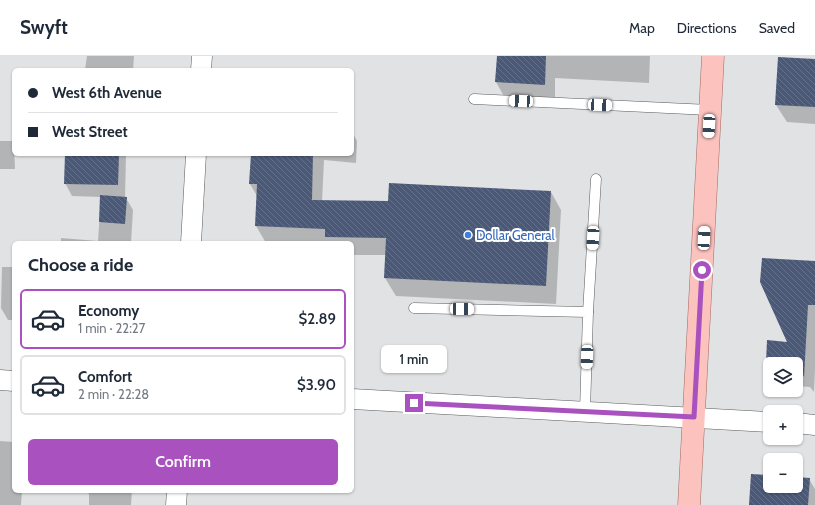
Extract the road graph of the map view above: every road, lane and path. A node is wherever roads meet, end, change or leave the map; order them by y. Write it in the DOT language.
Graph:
graph roads {
  1 [pos="202,56"];
  2 [pos="713,56"];
  3 [pos="201,68"];
  4 [pos="474,99"];
  5 [pos="710,110"];
  6 [pos="196,156"];
  7 [pos="596,179"];
  8 [pos="191,241"];
  9 [pos="414,308"];
  10 [pos="588,312"];
  11 [pos="0,380"];
  12 [pos="12,381"];
  13 [pos="354,399"];
  14 [pos="585,411"];
  15 [pos="694,417"];
  16 [pos="763,422"];
  17 [pos="803,424"];
  18 [pos="815,425"];
  19 [pos="177,493"];
  20 [pos="176,505"];
  21 [pos="689,505"];
  1 -- 3 [label="street"];
  2 -- 5 [label="main road"];
  4 -- 5 [label="lane"];
  5 -- 15 [label="main road"];
  6 -- 8 [label="street"];
  7 -- 10 [label="lane"];
  9 -- 10 [label="lane"];
  10 -- 14 [label="lane"];
  11 -- 12 [label="street"];
  13 -- 14 [label="street"];
  14 -- 15 [label="street"];
  15 -- 16 [label="street"];
  15 -- 21 [label="main road"];
  17 -- 18 [label="street"];
  19 -- 20 [label="street"];
}
